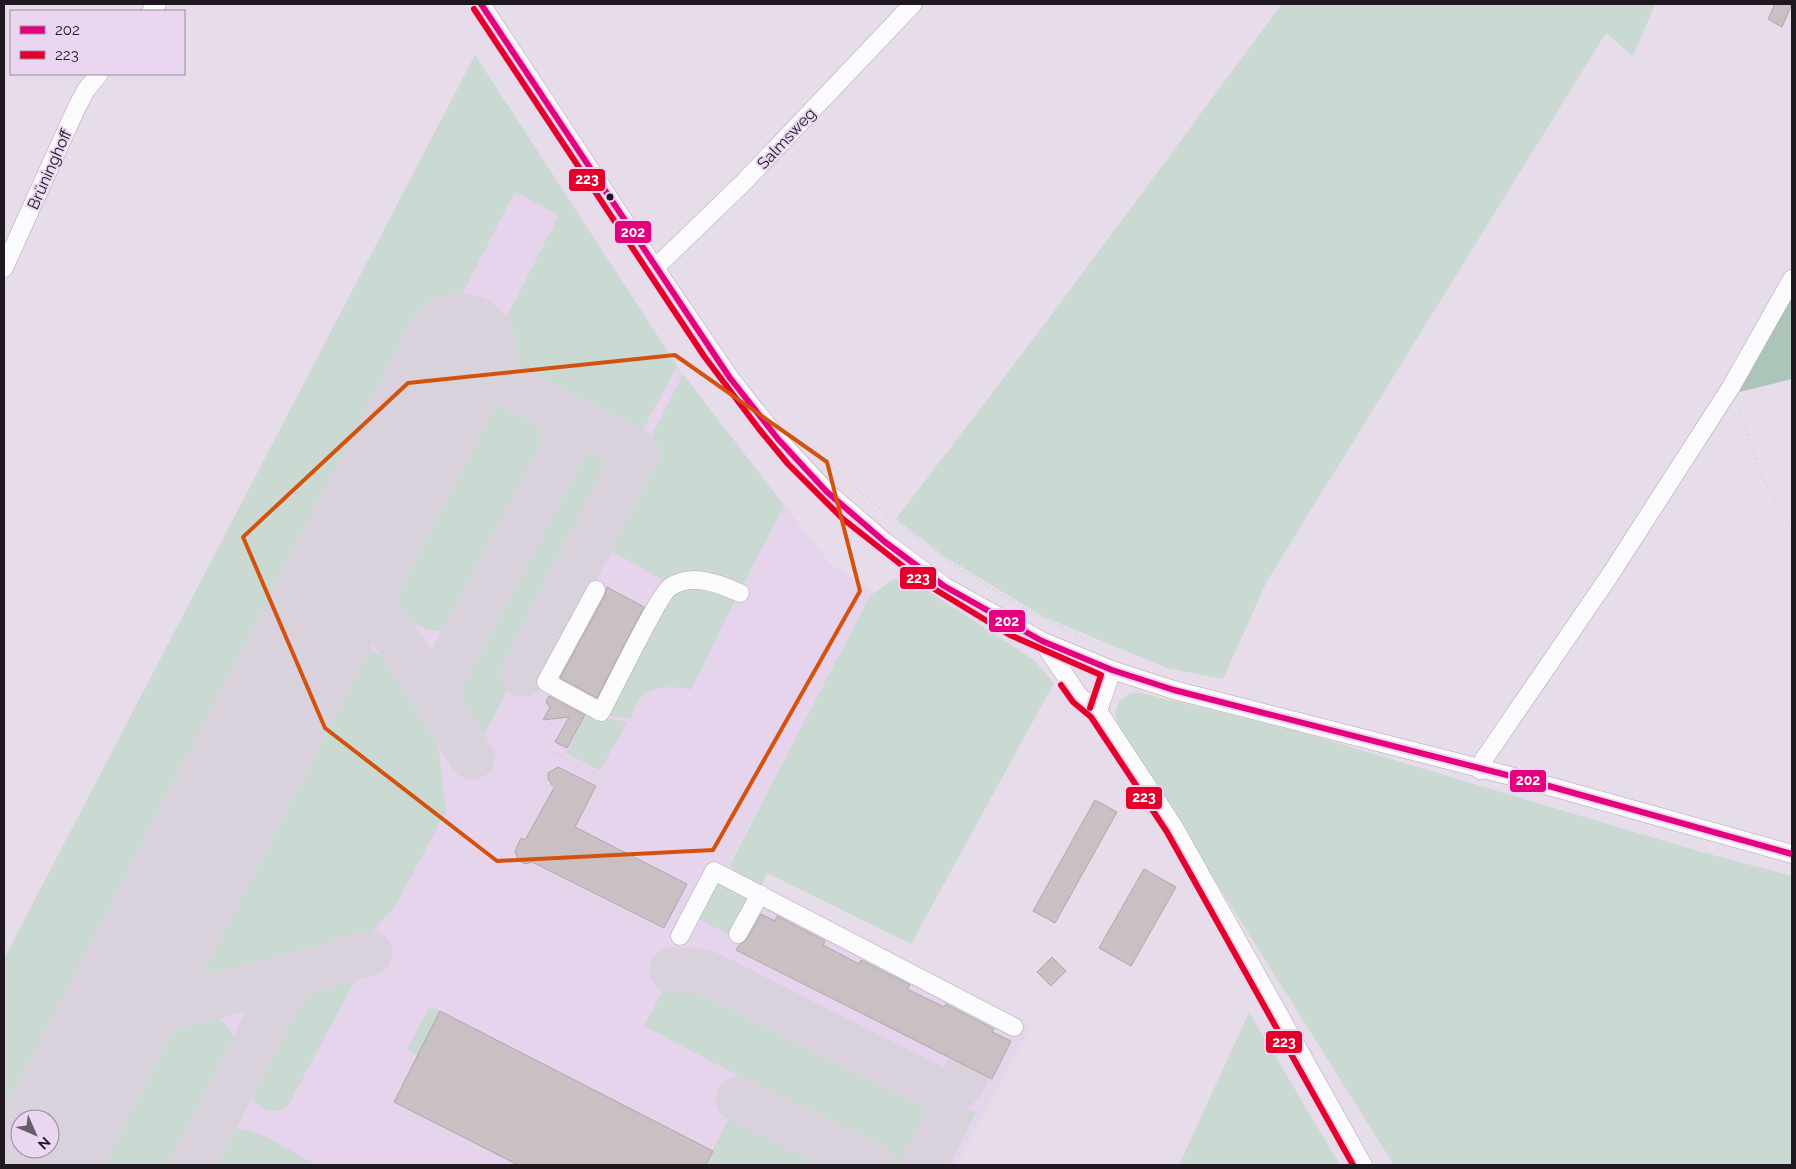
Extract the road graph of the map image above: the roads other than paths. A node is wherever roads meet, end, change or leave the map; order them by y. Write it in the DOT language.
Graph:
graph roads {
  1 [pos="480,4"];
  2 [pos="913,4"];
  3 [pos="98,75"];
  4 [pos="4,268"];
  5 [pos="655,268"];
  6 [pos="1792,278"];
  7 [pos="596,590"];
  8 [pos="740,593"];
  9 [pos="1042,641"];
  10 [pos="1112,670"];
  11 [pos="1098,711"];
  12 [pos="1480,770"];
  13 [pos="1792,854"];
  14 [pos="760,894"];
  15 [pos="738,934"];
  16 [pos="680,936"];
  17 [pos="1014,1027"];
  18 [pos="1363,1165"];
  1 -- 5 [label="street"];
  2 -- 5 [label="street, Salmsweg"];
  3 -- 4 [label="street, Brüninghoff"];
  5 -- 9 [label="street"];
  6 -- 12 [label="street"];
  7 -- 8 [label="street"];
  9 -- 10 [label="street"];
  9 -- 11 [label="street"];
  10 -- 11 [label="street"];
  10 -- 12 [label="street"];
  11 -- 18 [label="street"];
  12 -- 13 [label="street"];
  14 -- 15 [label="street"];
  14 -- 16 [label="street"];
  14 -- 17 [label="street"];
}
